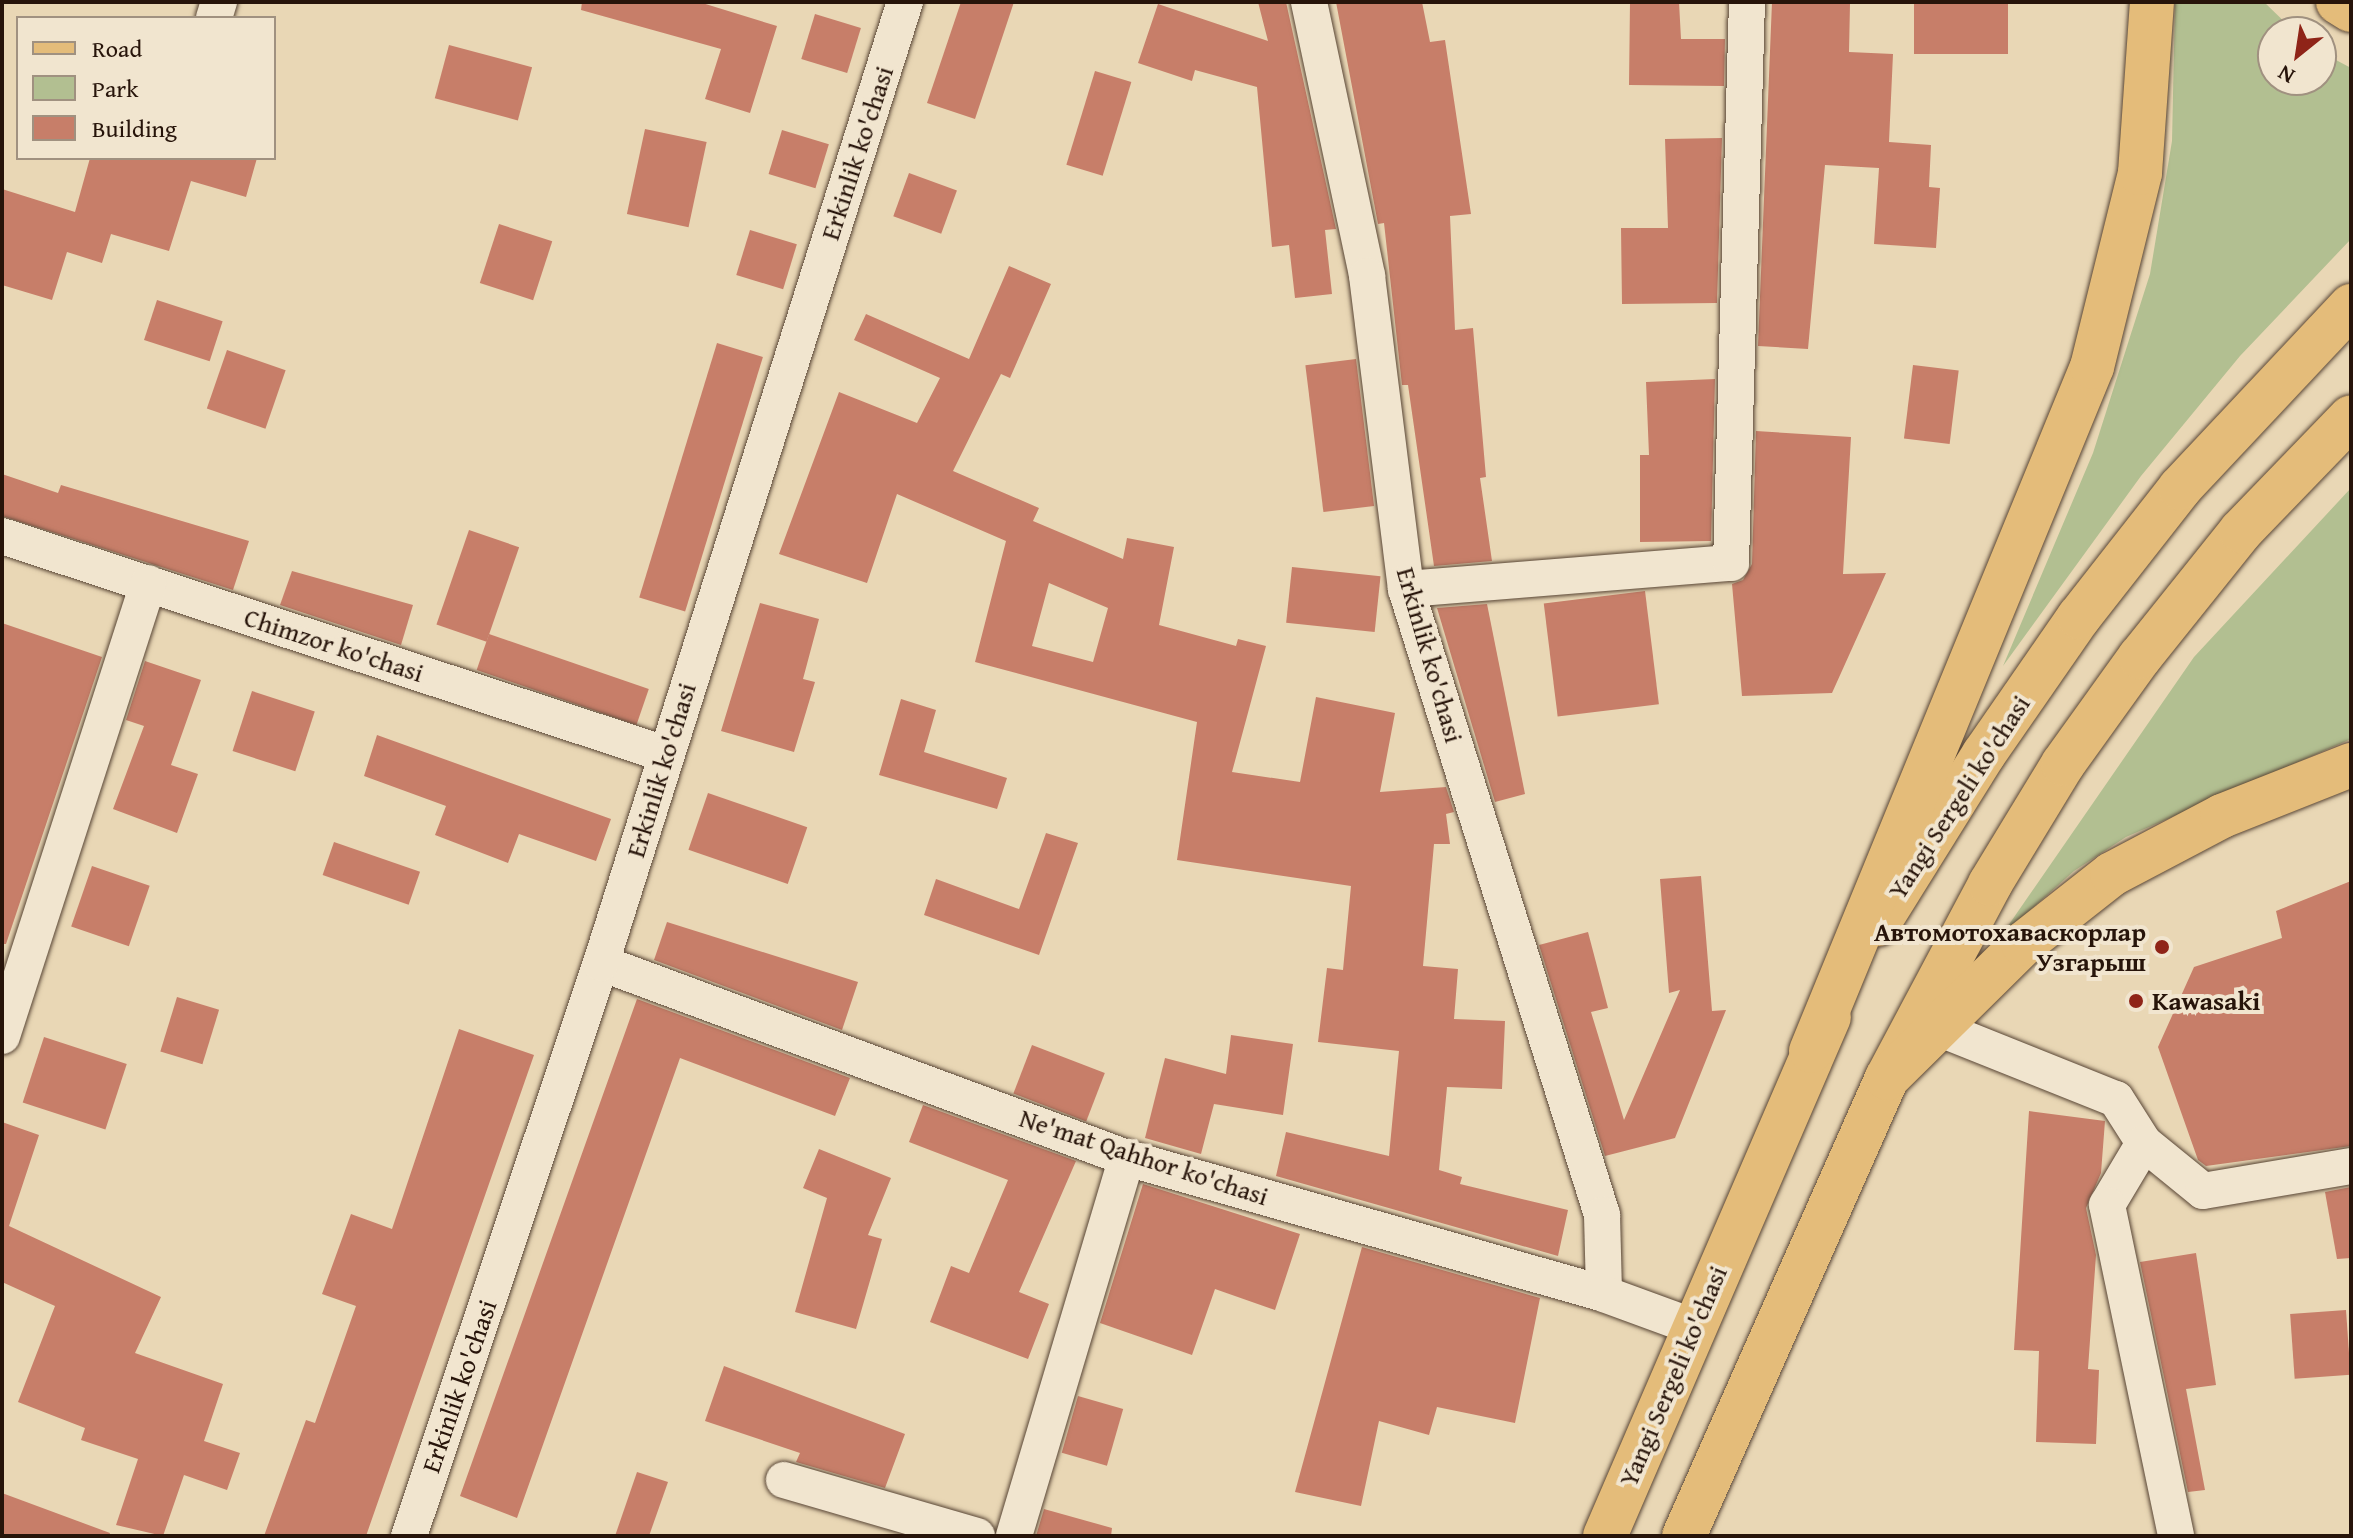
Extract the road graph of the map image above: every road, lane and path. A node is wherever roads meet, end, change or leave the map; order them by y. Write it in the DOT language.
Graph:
graph roads {
  1 [pos="905,2"];
  2 [pos="1309,2"];
  3 [pos="1747,2"];
  4 [pos="2152,2"];
  5 [pos="2338,2"];
  6 [pos="2351,10"];
  7 [pos="2351,306"];
  8 [pos="2351,417"];
  9 [pos="2,536"];
  10 [pos="148,583"];
  11 [pos="1406,589"];
  12 [pos="665,754"];
  13 [pos="2351,765"];
  14 [pos="601,963"];
  15 [pos="1928,1023"];
  16 [pos="2,1036"];
  17 [pos="1811,1051"];
  18 [pos="2144,1143"];
  19 [pos="1127,1158"];
  20 [pos="2351,1166"];
  21 [pos="1604,1294"];
  22 [pos="1694,1327"];
  23 [pos="784,1480"];
  24 [pos="409,1536"];
  25 [pos="977,1536"];
  26 [pos="1014,1536"];
  27 [pos="1605,1536"];
  28 [pos="1684,1536"];
  29 [pos="2176,1536"];
  1 -- 12 [label="street, Erkinlik ko'chasi"];
  2 -- 11 [label="street, Erkinlik ko'chasi"];
  3 -- 11 [label="street"];
  4 -- 17 [label="main road"];
  5 -- 6 [label="main road"];
  7 -- 17 [label="main road, Yangi Sergeli ko'chasi"];
  8 -- 15 [label="main road"];
  9 -- 10 [label="street, Chimzor ko'chasi"];
  10 -- 12 [label="street, Chimzor ko'chasi"];
  10 -- 16 [label="street"];
  11 -- 21 [label="street, Erkinlik ko'chasi"];
  12 -- 14 [label="street, Erkinlik ko'chasi"];
  13 -- 15 [label="main road"];
  14 -- 19 [label="street, Ne'mat Qahhor ko'chasi"];
  14 -- 24 [label="street, Erkinlik ko'chasi"];
  15 -- 18 [label="street"];
  15 -- 28 [label="main road"];
  17 -- 22 [label="main road, Yangi Sergeli ko'chasi"];
  18 -- 20 [label="street"];
  18 -- 29 [label="street"];
  19 -- 21 [label="street, Ne'mat Qahhor ko'chasi"];
  19 -- 26 [label="street"];
  21 -- 22 [label="street, Ne'mat Qahhor ko'chasi"];
  22 -- 27 [label="main road, Yangi Sergeli ko'chasi"];
  23 -- 25 [label="street"];
}
